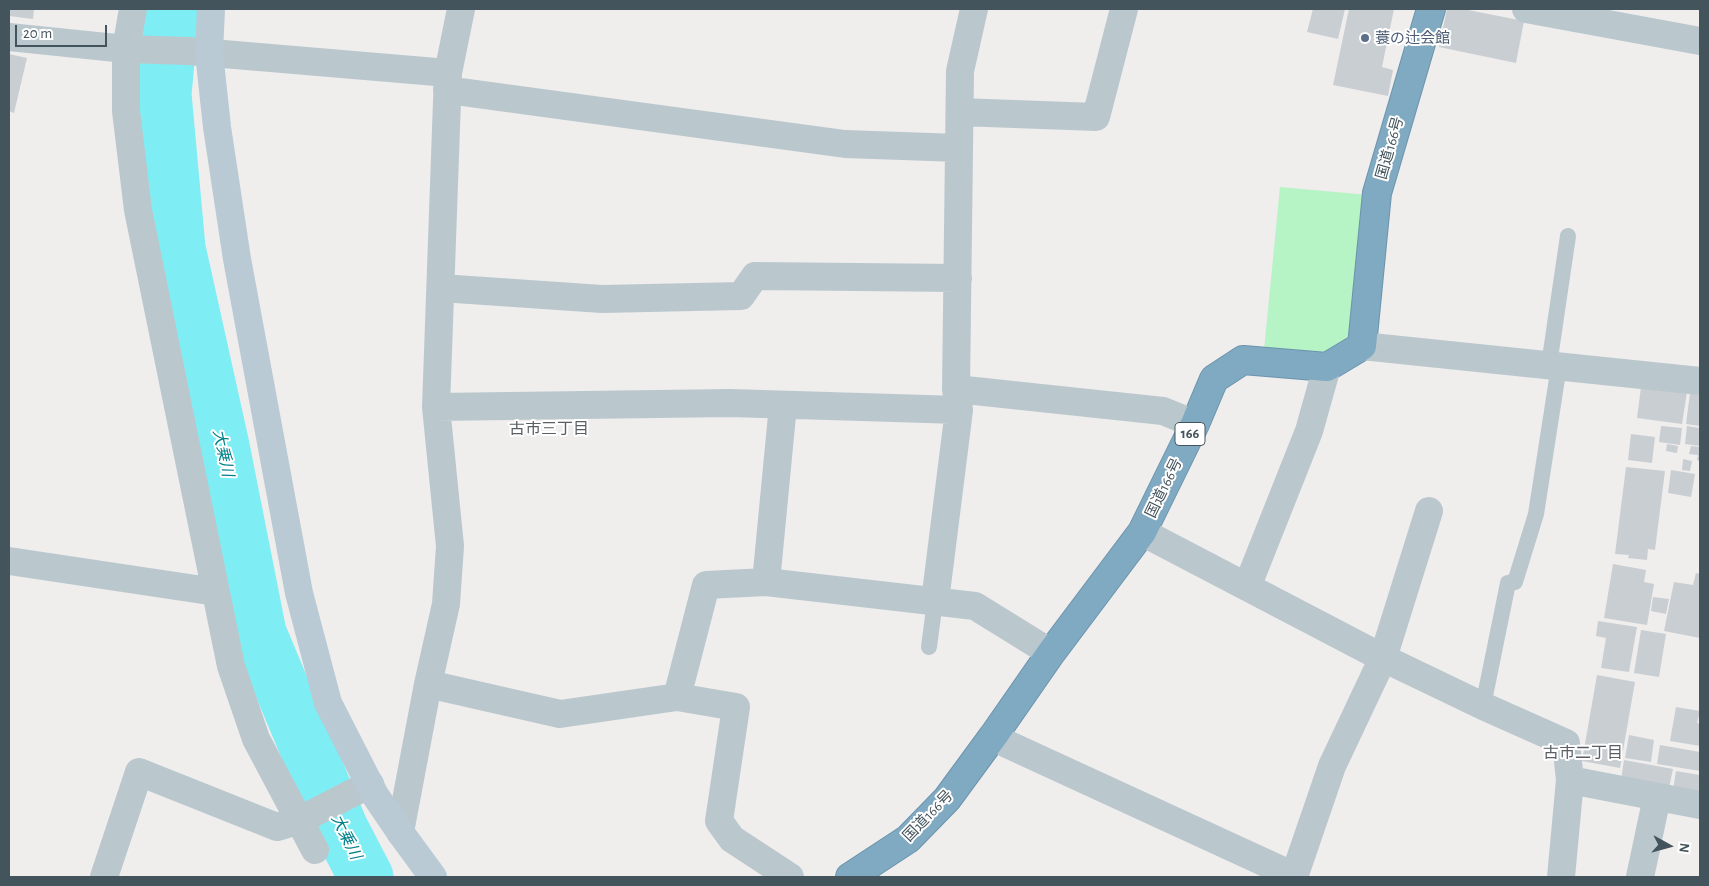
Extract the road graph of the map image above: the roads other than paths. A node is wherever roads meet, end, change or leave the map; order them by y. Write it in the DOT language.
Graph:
graph roads {
  1 [pos="133,9"];
  2 [pos="211,9"];
  3 [pos="461,9"];
  4 [pos="974,9"];
  5 [pos="1124,9"];
  6 [pos="1431,9"];
  7 [pos="1526,9"];
  8 [pos="9,37"];
  9 [pos="1700,41"];
  10 [pos="126,49"];
  11 [pos="199,52"];
  12 [pos="448,82"];
  13 [pos="960,112"];
  14 [pos="959,148"];
  15 [pos="1568,236"];
  16 [pos="958,278"];
  17 [pos="441,288"];
  18 [pos="1362,346"];
  19 [pos="1554,365"];
  20 [pos="1327,367"];
  21 [pos="1700,381"];
  22 [pos="957,400"];
  23 [pos="783,405"];
  24 [pos="436,406"];
  25 [pos="1195,424"];
  26 [pos="1428,510"];
  27 [pos="1142,532"];
  28 [pos="9,561"];
  29 [pos="766,582"];
  30 [pos="1246,587"];
  31 [pos="216,592"];
  32 [pos="935,601"];
  33 [pos="929,647"];
  34 [pos="1051,653"];
  35 [pos="1383,658"];
  36 [pos="428,684"];
  37 [pos="676,697"];
  38 [pos="1483,706"];
  39 [pos="994,735"];
  40 [pos="1570,780"];
  41 [pos="362,788"];
  42 [pos="1657,796"];
  43 [pos="1700,805"];
  44 [pos="303,819"];
  45 [pos="400,832"];
  46 [pos="314,850"];
  47 [pos="104,877"];
  48 [pos="433,877"];
  49 [pos="790,877"];
  50 [pos="850,877"];
  51 [pos="1294,877"];
  52 [pos="1560,877"];
  53 [pos="1640,877"];
  1 -- 10 [label="street"];
  2 -- 11 [label="street"];
  3 -- 12 [label="street"];
  4 -- 13 [label="street"];
  5 -- 13 [label="street"];
  6 -- 18 [label="highway, 国道166号"];
  7 -- 9 [label="street"];
  8 -- 10 [label="street"];
  10 -- 11 [label="street"];
  10 -- 31 [label="street"];
  11 -- 12 [label="street"];
  11 -- 41 [label="street"];
  12 -- 14 [label="street"];
  12 -- 17 [label="street"];
  13 -- 14 [label="street"];
  14 -- 16 [label="street"];
  15 -- 19 [label="lane"];
  16 -- 17 [label="street"];
  16 -- 22 [label="street"];
  17 -- 24 [label="street"];
  18 -- 19 [label="street"];
  18 -- 20 [label="highway"];
  19 -- 21 [label="street"];
  19 -- 38 [label="lane"];
  20 -- 25 [label="highway, 国道166号 / 166"];
  20 -- 30 [label="street"];
  22 -- 23 [label="street"];
  22 -- 25 [label="street"];
  22 -- 32 [label="street"];
  23 -- 24 [label="street"];
  23 -- 29 [label="street"];
  24 -- 36 [label="street"];
  25 -- 27 [label="highway, 国道166号 / 166"];
  26 -- 35 [label="street"];
  27 -- 30 [label="street"];
  27 -- 34 [label="highway, 国道166号 / 166"];
  28 -- 31 [label="street"];
  29 -- 32 [label="street"];
  29 -- 37 [label="street"];
  30 -- 35 [label="street"];
  31 -- 44 [label="street"];
  32 -- 33 [label="lane"];
  32 -- 34 [label="street"];
  34 -- 39 [label="highway, 国道166号 / 166"];
  35 -- 38 [label="street"];
  35 -- 51 [label="street"];
  36 -- 37 [label="street"];
  36 -- 45 [label="street"];
  37 -- 49 [label="street"];
  38 -- 40 [label="street"];
  39 -- 50 [label="highway, 国道166号 / 166"];
  39 -- 51 [label="street"];
  40 -- 42 [label="street"];
  40 -- 52 [label="street"];
  41 -- 44 [label="street"];
  41 -- 45 [label="street"];
  42 -- 43 [label="street"];
  42 -- 53 [label="street"];
  44 -- 46 [label="street"];
  44 -- 47 [label="street"];
  45 -- 48 [label="street"];
}
